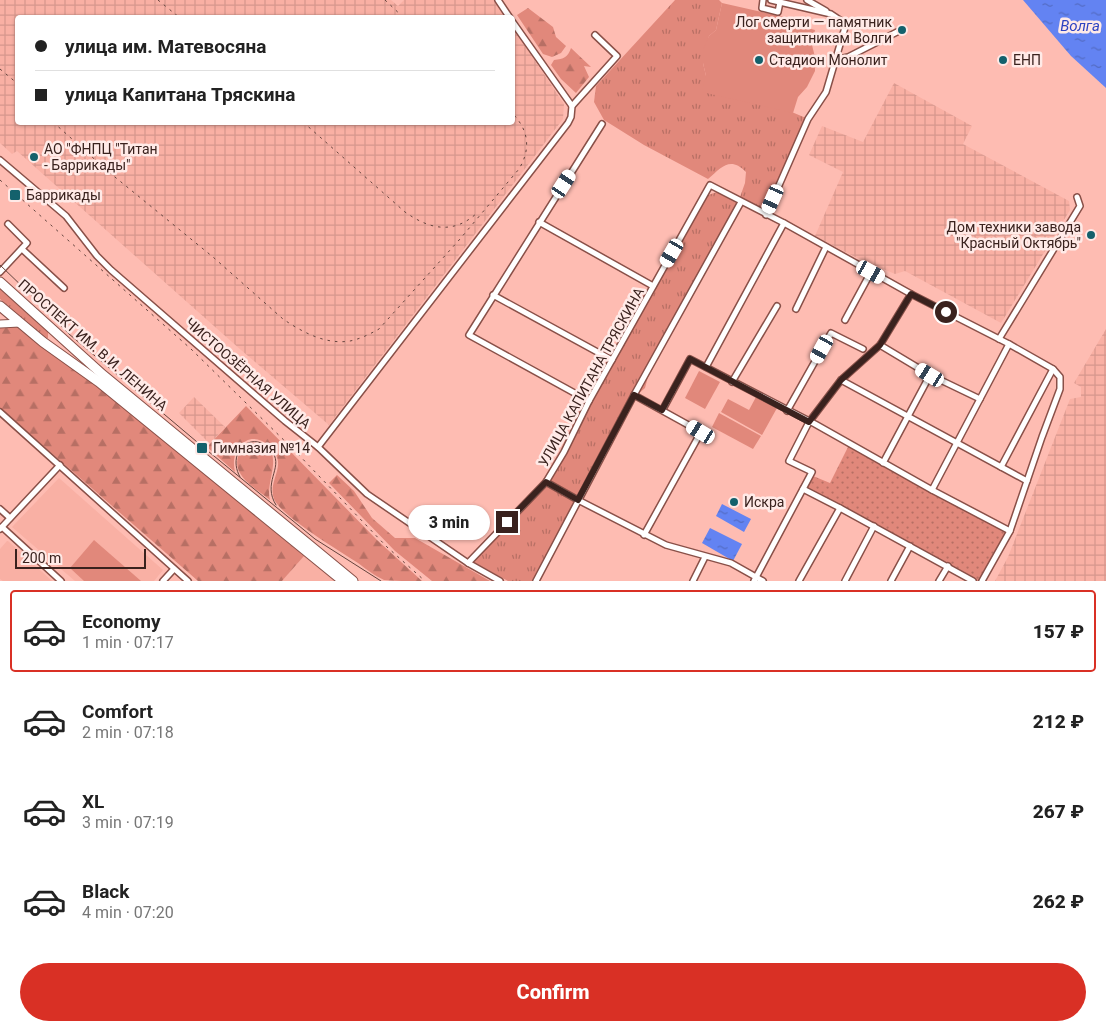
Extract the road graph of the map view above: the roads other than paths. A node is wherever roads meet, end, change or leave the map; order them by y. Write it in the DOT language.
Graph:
graph roads {
  1 [pos="498,0"];
  2 [pos="763,0"];
  3 [pos="771,0"];
  4 [pos="808,0"];
  5 [pos="780,2"];
  6 [pos="808,9"];
  7 [pos="770,10"];
  8 [pos="831,14"];
  9 [pos="508,15"];
  10 [pos="515,25"];
  11 [pos="897,32"];
  12 [pos="595,35"];
  13 [pos="835,60"];
  14 [pos="572,106"];
  15 [pos="602,124"];
  16 [pos="0,160"];
  17 [pos="1077,197"];
  18 [pos="741,202"];
  19 [pos="766,215"];
  20 [pos="539,222"];
  21 [pos="784,223"];
  22 [pos="8,224"];
  23 [pos="826,247"];
  24 [pos="22,249"];
  25 [pos="0,272"];
  26 [pos="871,272"];
  27 [pos="0,282"];
  28 [pos="653,286"];
  29 [pos="64,288"];
  30 [pos="911,294"];
  31 [pos="493,295"];
  32 [pos="0,306"];
  33 [pos="777,306"];
  34 [pos="796,309"];
  35 [pos="845,320"];
  36 [pos="20,323"];
  37 [pos="0,324"];
  38 [pos="52,328"];
  39 [pos="999,339"];
  40 [pos="43,342"];
  41 [pos="1009,344"];
  42 [pos="880,345"];
  43 [pos="863,349"];
  44 [pos="612,360"];
  45 [pos="706,368"];
  46 [pos="1053,368"];
  47 [pos="930,375"];
  48 [pos="841,380"];
  49 [pos="732,382"];
  50 [pos="634,395"];
  51 [pos="980,398"];
  52 [pos="589,401"];
  53 [pos="662,410"];
  54 [pos="787,411"];
  55 [pos="0,412"];
  56 [pos="908,416"];
  57 [pos="809,422"];
  58 [pos="957,443"];
  59 [pos="318,447"];
  60 [pos="883,463"];
  61 [pos="60,465"];
  62 [pos="1002,467"];
  63 [pos="1027,481"];
  64 [pos="546,482"];
  65 [pos="803,489"];
  66 [pos="932,490"];
  67 [pos="578,500"];
  68 [pos="840,508"];
  69 [pos="0,509"];
  70 [pos="10,518"];
  71 [pos="874,526"];
  72 [pos="1,528"];
  73 [pos="1010,531"];
  74 [pos="644,535"];
  75 [pos="910,546"];
  76 [pos="705,557"];
  77 [pos="468,563"];
  78 [pos="948,566"];
  79 [pos="174,569"];
  80 [pos="755,579"];
  81 [pos="61,581"];
  82 [pos="163,581"];
  83 [pos="188,581"];
  84 [pos="343,581"];
  85 [pos="354,581"];
  86 [pos="500,581"];
  87 [pos="536,581"];
  88 [pos="693,581"];
  89 [pos="763,581"];
  90 [pos="799,581"];
  91 [pos="845,581"];
  92 [pos="891,581"];
  93 [pos="939,581"];
  94 [pos="973,581"];
  95 [pos="982,581"];
  1 -- 9 [label="street"];
  2 -- 7 [label="street"];
  3 -- 5 [label="street"];
  3 -- 7 [label="street"];
  4 -- 6 [label="street"];
  4 -- 8 [label="street"];
  5 -- 6 [label="street"];
  5 -- 7 [label="street"];
  6 -- 8 [label="street"];
  8 -- 13 [label="street"];
  10 -- 14 [label="street"];
  11 -- 13 [label="street"];
  12 -- 14 [label="street"];
  13 -- 19 [label="street"];
  14 -- 59 [label="street"];
  15 -- 20 [label="street"];
  16 -- 59 [label="street, ЧИСТООЗЁРНАЯ УЛИЦА"];
  17 -- 39 [label="street"];
  18 -- 19 [label="street"];
  18 -- 28 [label="street, УЛИЦА КАПИТАНА ТРЯСКИНА"];
  18 -- 50 [label="street"];
  19 -- 21 [label="street"];
  20 -- 28 [label="street"];
  20 -- 31 [label="street"];
  21 -- 23 [label="street"];
  21 -- 45 [label="street"];
  22 -- 24 [label="street"];
  23 -- 26 [label="street"];
  23 -- 34 [label="street"];
  24 -- 25 [label="street"];
  24 -- 29 [label="street"];
  26 -- 30 [label="street"];
  26 -- 35 [label="street"];
  27 -- 38 [label="main road, ПРОСПЕКТ ИМ. В.И. ЛЕНИНА"];
  28 -- 44 [label="street, УЛИЦА КАПИТАНА ТРЯСКИНА"];
  30 -- 39 [label="street"];
  30 -- 42 [label="street"];
  31 -- 44 [label="street"];
  31 -- 52 [label="street"];
  32 -- 36 [label="main road, ПРОСПЕКТ ИМ. В.И. ЛЕНИНА"];
  33 -- 49 [label="street"];
  36 -- 37 [label="street"];
  36 -- 40 [label="main road, ПРОСПЕКТ ИМ. В.И. ЛЕНИНА"];
  38 -- 40 [label="main road"];
  38 -- 85 [label="main road, ПРОСПЕКТ ИМ. В.И. ЛЕНИНА"];
  39 -- 41 [label="street"];
  40 -- 84 [label="main road, ПРОСПЕКТ ИМ. В.И. ЛЕНИНА"];
  41 -- 46 [label="street"];
  41 -- 51 [label="street"];
  42 -- 47 [label="street"];
  42 -- 48 [label="street"];
  43 -- 54 [label="street"];
  44 -- 52 [label="street, УЛИЦА КАПИТАНА ТРЯСКИНА"];
  45 -- 49 [label="street"];
  45 -- 53 [label="street"];
  46 -- 62 [label="street"];
  46 -- 63 [label="street"];
  47 -- 51 [label="street"];
  47 -- 56 [label="street"];
  48 -- 56 [label="street"];
  48 -- 57 [label="street"];
  49 -- 54 [label="street"];
  50 -- 53 [label="street"];
  50 -- 67 [label="street"];
  51 -- 58 [label="street"];
  52 -- 64 [label="street, УЛИЦА КАПИТАНА ТРЯСКИНА"];
  53 -- 74 [label="street"];
  54 -- 57 [label="street"];
  55 -- 61 [label="street"];
  56 -- 58 [label="street"];
  56 -- 60 [label="street"];
  57 -- 60 [label="street"];
  57 -- 65 [label="street"];
  58 -- 62 [label="street"];
  58 -- 66 [label="street"];
  59 -- 77 [label="street, ЧИСТООЗЁРНАЯ УЛИЦА"];
  60 -- 66 [label="street"];
  61 -- 70 [label="street"];
  61 -- 79 [label="street"];
  62 -- 63 [label="street"];
  63 -- 73 [label="street"];
  64 -- 67 [label="street"];
  64 -- 77 [label="street, УЛИЦА КАПИТАНА ТРЯСКИНА"];
  65 -- 68 [label="street"];
  65 -- 80 [label="street"];
  66 -- 73 [label="street"];
  67 -- 74 [label="street"];
  67 -- 87 [label="street"];
  68 -- 71 [label="street"];
  68 -- 90 [label="street"];
  69 -- 70 [label="street"];
  70 -- 72 [label="street"];
  71 -- 75 [label="street"];
  71 -- 91 [label="street"];
  72 -- 81 [label="street"];
  73 -- 95 [label="street"];
  74 -- 76 [label="street"];
  75 -- 78 [label="street"];
  75 -- 92 [label="street"];
  76 -- 80 [label="street"];
  76 -- 88 [label="street"];
  77 -- 86 [label="street, ЧИСТООЗЁРНАЯ УЛИЦА"];
  78 -- 93 [label="street"];
  78 -- 94 [label="street"];
  79 -- 82 [label="street"];
  79 -- 83 [label="street"];
  80 -- 89 [label="street"];
}
